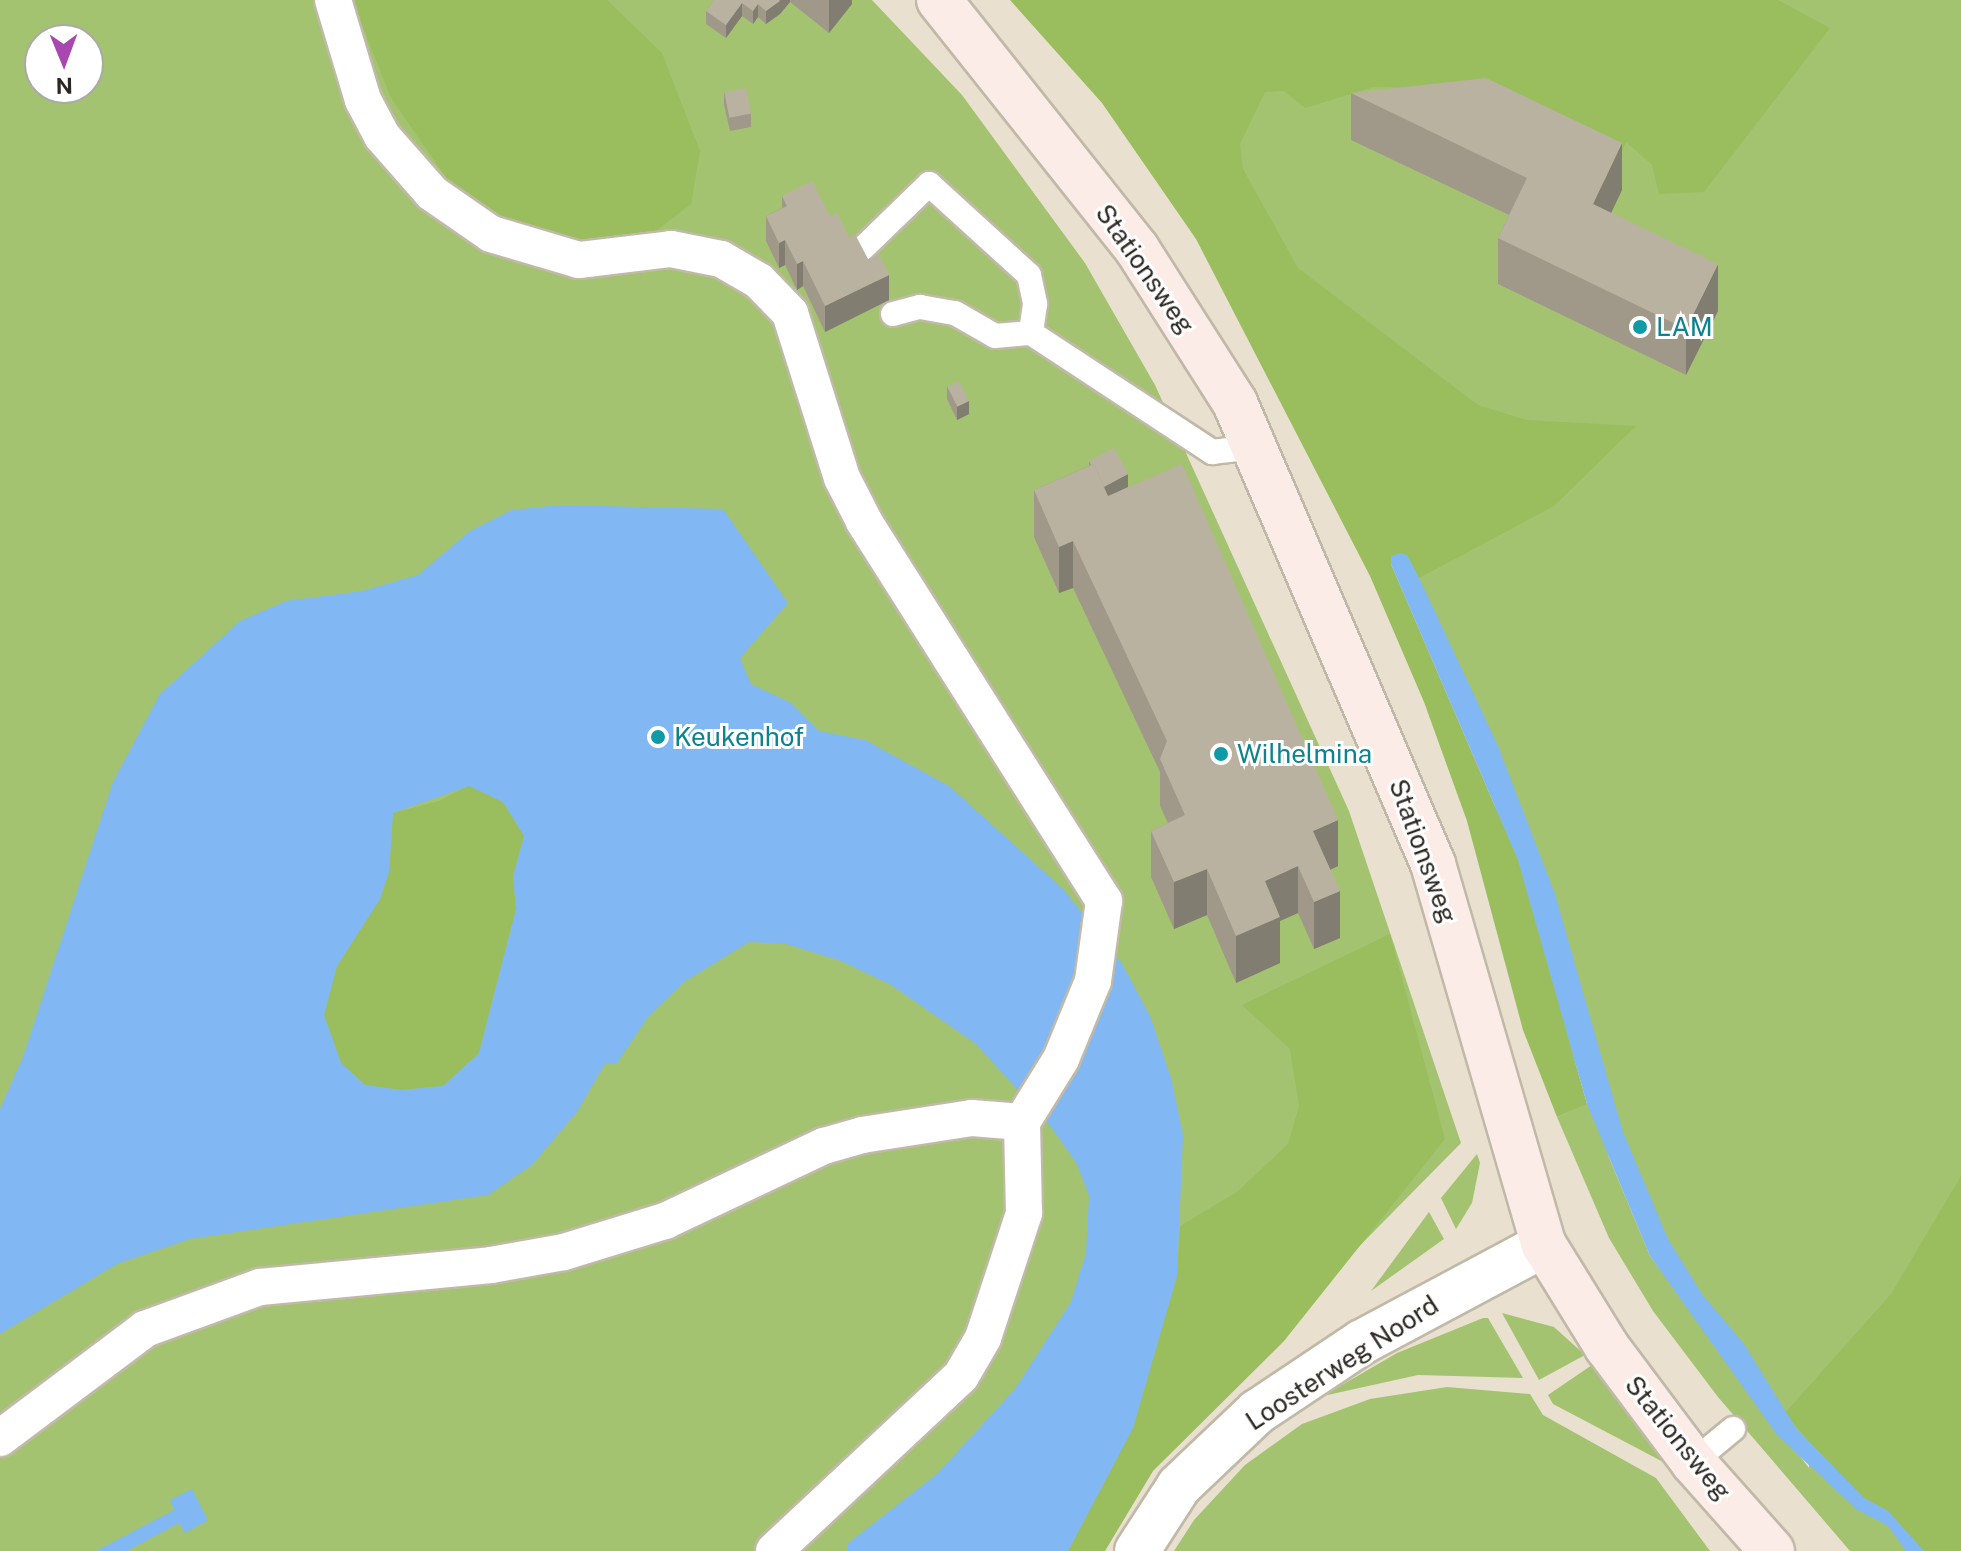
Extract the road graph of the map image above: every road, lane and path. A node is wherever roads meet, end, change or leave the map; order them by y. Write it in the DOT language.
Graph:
graph roads {
  1 [pos="333,0"];
  2 [pos="939,0"];
  3 [pos="861,250"];
  4 [pos="893,314"];
  5 [pos="1031,333"];
  6 [pos="1254,447"];
  7 [pos="1024,1118"];
  8 [pos="1544,1245"];
  9 [pos="1733,1429"];
  10 [pos="0,1438"];
  11 [pos="1693,1462"];
  12 [pos="774,1551"];
  13 [pos="1137,1551"];
  14 [pos="1772,1551"];
  1 -- 7 [label="street"];
  2 -- 6 [label="main road, Stationsweg"];
  3 -- 5 [label="lane"];
  4 -- 5 [label="lane"];
  5 -- 6 [label="lane"];
  6 -- 8 [label="main road, Stationsweg"];
  7 -- 10 [label="street"];
  7 -- 12 [label="street"];
  8 -- 11 [label="main road, Stationsweg"];
  8 -- 13 [label="street, Loosterweg Noord"];
  9 -- 11 [label="lane"];
  11 -- 14 [label="main road, Stationsweg"];
}
